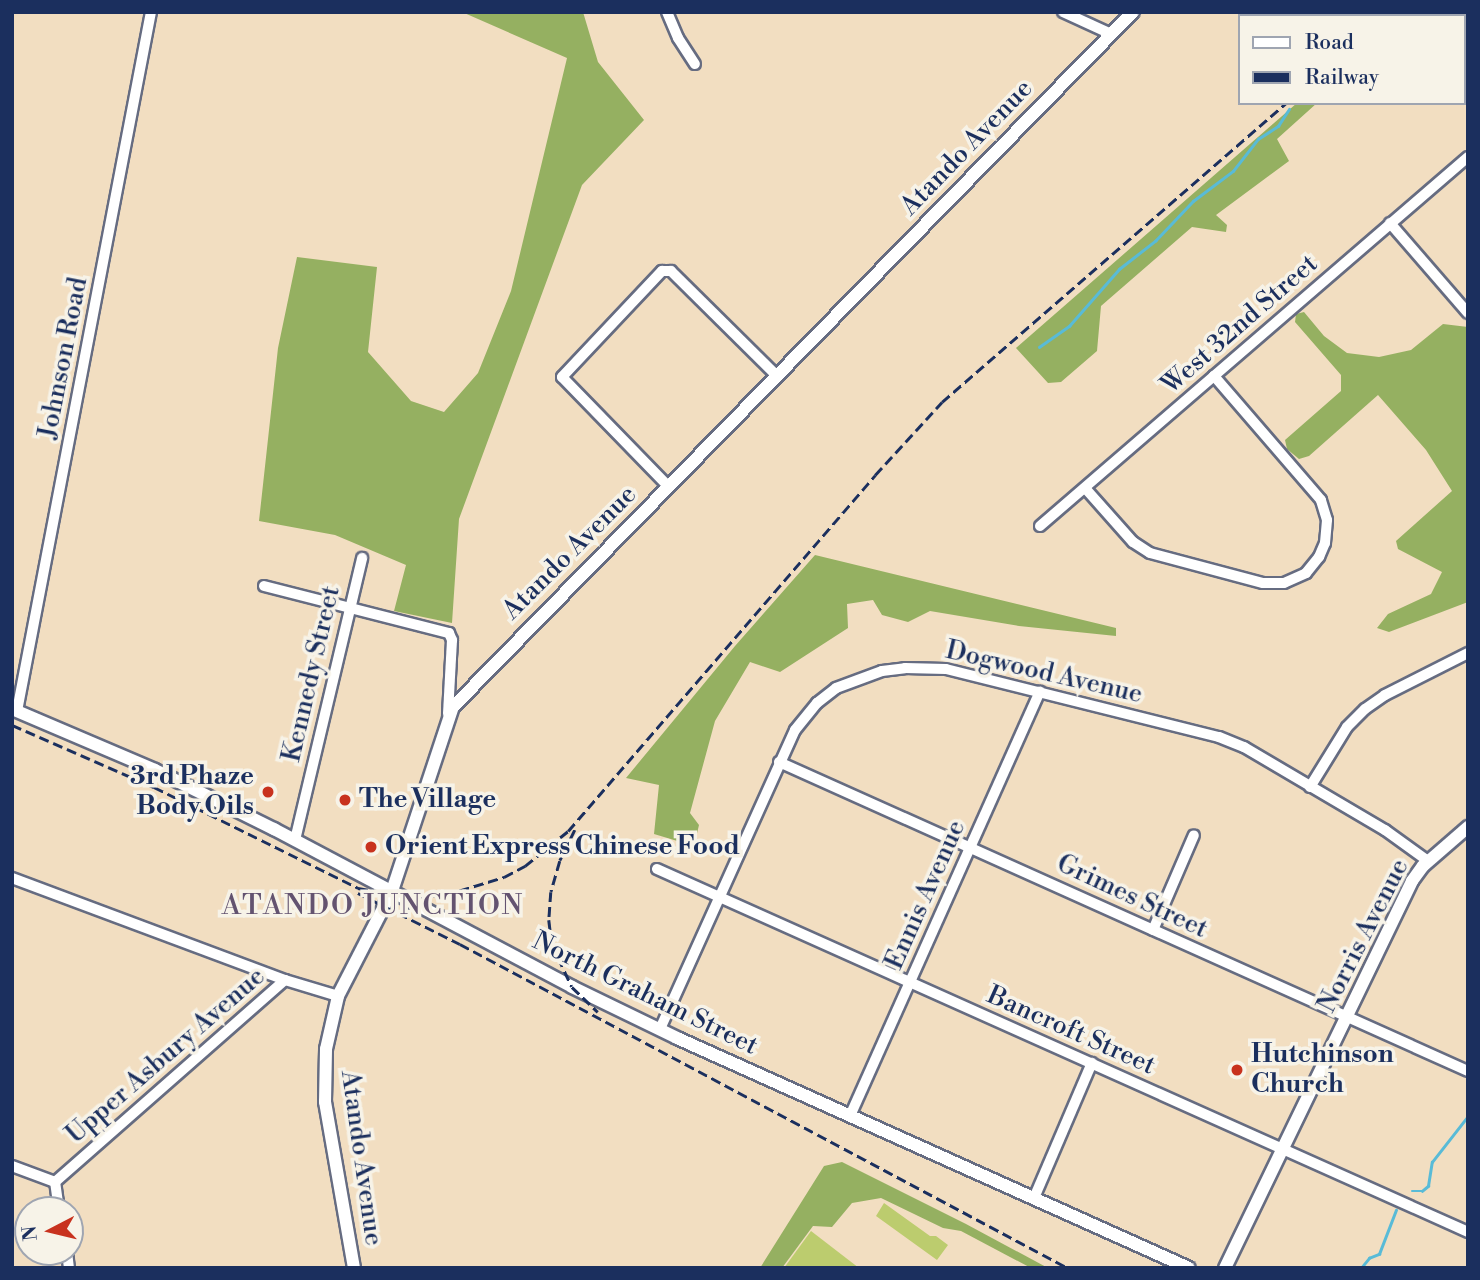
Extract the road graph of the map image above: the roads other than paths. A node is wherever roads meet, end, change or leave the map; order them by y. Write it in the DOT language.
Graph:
graph roads {
  1 [pos="151,12"];
  2 [pos="667,12"];
  3 [pos="1063,12"];
  4 [pos="1133,12"];
  5 [pos="1111,34"];
  6 [pos="695,65"];
  7 [pos="1468,157"];
  8 [pos="1390,223"];
  9 [pos="1468,313"];
  10 [pos="777,376"];
  11 [pos="1214,376"];
  12 [pos="668,486"];
  13 [pos="1085,488"];
  14 [pos="1040,526"];
  15 [pos="362,558"];
  16 [pos="264,586"];
  17 [pos="350,606"];
  18 [pos="1468,653"];
  19 [pos="1040,692"];
  20 [pos="15,710"];
  21 [pos="448,718"];
  22 [pos="779,762"];
  23 [pos="1310,787"];
  24 [pos="1468,827"];
  25 [pos="1194,835"];
  26 [pos="295,840"];
  27 [pos="970,848"];
  28 [pos="1428,861"];
  29 [pos="657,869"];
  30 [pos="12,878"];
  31 [pos="392,891"];
  32 [pos="719,897"];
  33 [pos="1153,930"];
  34 [pos="285,980"];
  35 [pos="909,981"];
  36 [pos="338,996"];
  37 [pos="1349,1017"];
  38 [pos="660,1029"];
  39 [pos="1092,1063"];
  40 [pos="1468,1071"];
  41 [pos="850,1116"];
  42 [pos="1282,1148"];
  43 [pos="12,1166"];
  44 [pos="55,1182"];
  45 [pos="57,1196"];
  46 [pos="1034,1198"];
  47 [pos="1468,1232"];
  48 [pos="354,1268"];
  49 [pos="1189,1268"];
  50 [pos="1225,1268"];
  1 -- 20 [label="street, Johnson Road"];
  2 -- 6 [label="street"];
  3 -- 5 [label="street"];
  4 -- 5 [label="main road, Atando Avenue"];
  5 -- 10 [label="main road, Atando Avenue"];
  7 -- 8 [label="street, West 32nd Street"];
  8 -- 9 [label="street"];
  8 -- 11 [label="street, West 32nd Street"];
  10 -- 12 [label="main road, Atando Avenue"];
  10 -- 12 [label="street"];
  11 -- 13 [label="street, West 32nd Street"];
  11 -- 13 [label="street"];
  12 -- 21 [label="main road, Atando Avenue"];
  13 -- 14 [label="street, West 32nd Street"];
  15 -- 17 [label="street, Kennedy Street"];
  16 -- 17 [label="street"];
  17 -- 21 [label="street"];
  17 -- 26 [label="street, Kennedy Street"];
  18 -- 23 [label="street"];
  19 -- 22 [label="street, Dogwood Avenue"];
  19 -- 23 [label="street, Dogwood Avenue"];
  19 -- 27 [label="street, Ennis Avenue"];
  20 -- 26 [label="main road, North Graham Street"];
  21 -- 31 [label="main road, Atando Avenue"];
  22 -- 27 [label="street, Grimes Street"];
  22 -- 32 [label="street, Dogwood Avenue"];
  23 -- 28 [label="street, Dogwood Avenue"];
  24 -- 28 [label="main road, Norris Avenue"];
  25 -- 33 [label="street"];
  26 -- 31 [label="main road, North Graham Street"];
  27 -- 33 [label="street, Grimes Street"];
  27 -- 35 [label="street, Ennis Avenue"];
  28 -- 37 [label="main road, Norris Avenue"];
  29 -- 32 [label="street, Bancroft Street"];
  30 -- 34 [label="street"];
  31 -- 36 [label="main road, Atando Avenue"];
  31 -- 38 [label="main road, North Graham Street"];
  32 -- 35 [label="street, Bancroft Street"];
  32 -- 38 [label="street, Dogwood Avenue"];
  33 -- 37 [label="street, Grimes Street"];
  34 -- 36 [label="street, Upper Asbury Avenue"];
  34 -- 44 [label="street, Upper Asbury Avenue"];
  35 -- 39 [label="street, Bancroft Street"];
  35 -- 41 [label="street, Ennis Avenue"];
  36 -- 48 [label="main road, Atando Avenue"];
  37 -- 40 [label="street, Grimes Street"];
  37 -- 42 [label="main road, Norris Avenue"];
  38 -- 41 [label="main road, North Graham Street"];
  39 -- 42 [label="street, Bancroft Street"];
  39 -- 46 [label="street"];
  41 -- 46 [label="main road, North Graham Street"];
  42 -- 47 [label="street, Bancroft Street"];
  42 -- 50 [label="main road, Norris Avenue"];
  43 -- 44 [label="street"];
  44 -- 45 [label="street"];
  46 -- 49 [label="main road, North Graham Street"];
}
